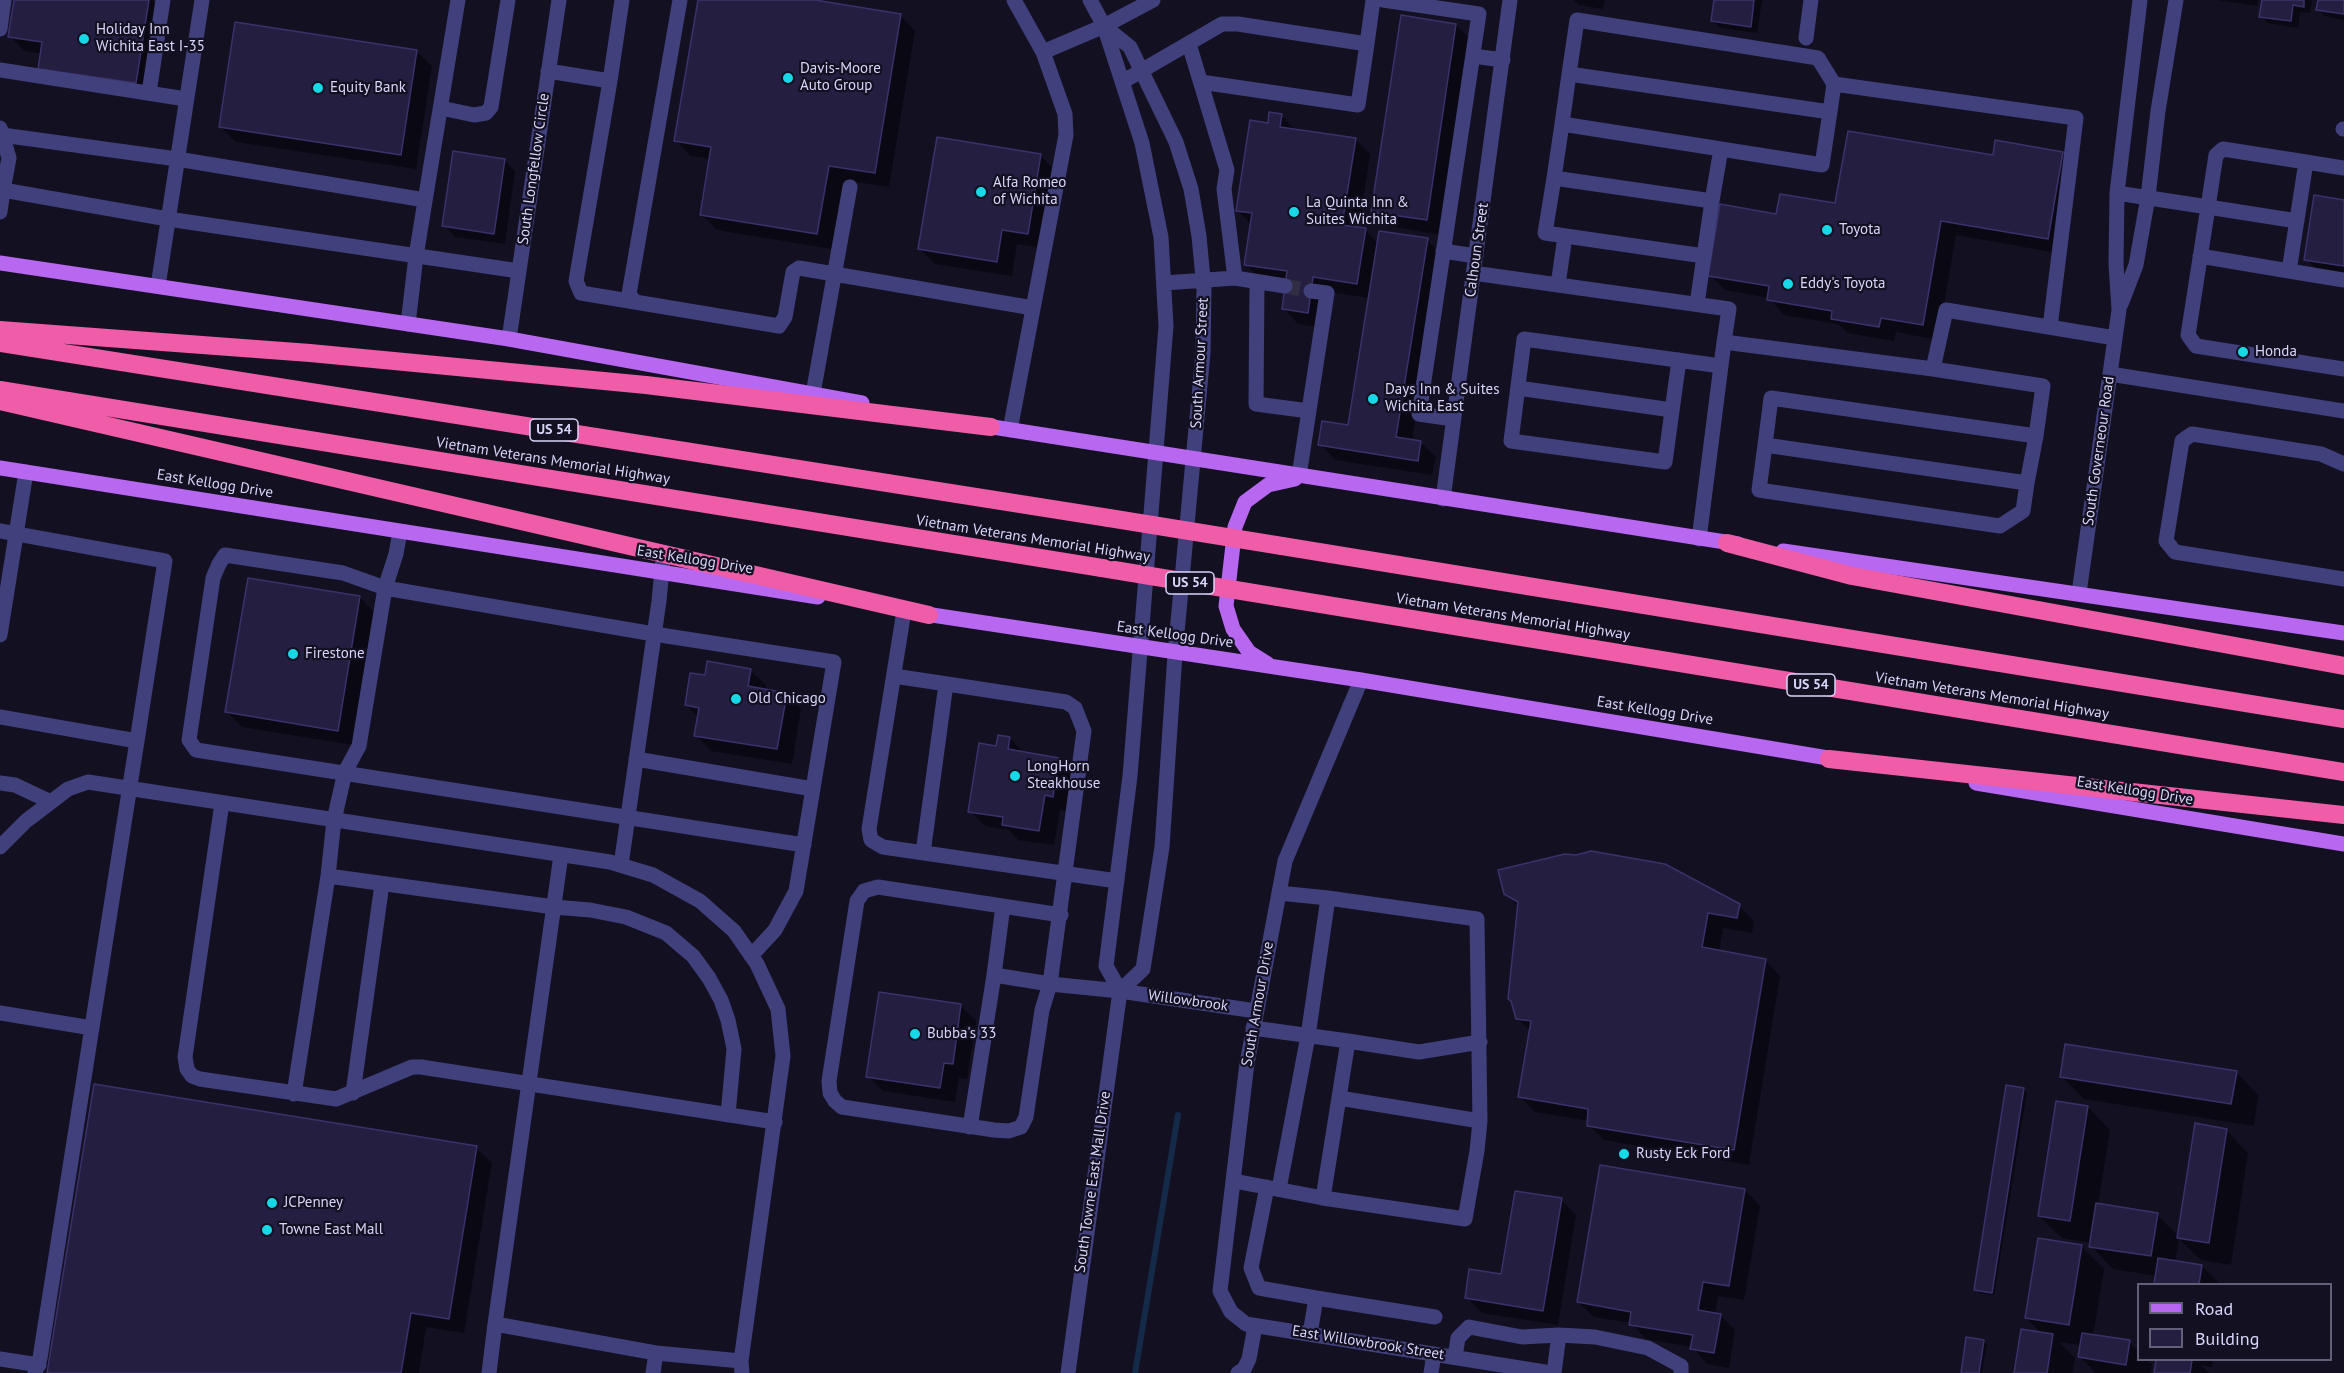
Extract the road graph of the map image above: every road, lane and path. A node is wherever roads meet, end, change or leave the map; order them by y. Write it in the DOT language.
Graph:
graph roads {
  1 [pos="4,0"];
  2 [pos="163,0"];
  3 [pos="202,0"];
  4 [pos="459,0"];
  5 [pos="508,0"];
  6 [pos="559,0"];
  7 [pos="622,0"];
  8 [pos="680,0"];
  9 [pos="1014,0"];
  10 [pos="1090,0"];
  11 [pos="1152,0"];
  12 [pos="1373,0"];
  13 [pos="1383,0"];
  14 [pos="1510,0"];
  15 [pos="1811,0"];
  16 [pos="2140,0"];
  17 [pos="2176,0"];
  18 [pos="1104,26"];
  19 [pos="0,29"];
  20 [pos="1806,38"];
  21 [pos="1190,44"];
  22 [pos="1367,44"];
  23 [pos="1043,52"];
  24 [pos="1473,56"];
  25 [pos="1503,60"];
  26 [pos="0,70"];
  27 [pos="1143,70"];
  28 [pos="549,71"];
  29 [pos="1569,74"];
  30 [pos="610,81"];
  31 [pos="1122,82"];
  32 [pos="1201,82"];
  33 [pos="1834,84"];
  34 [pos="149,93"];
  35 [pos="186,99"];
  36 [pos="441,108"];
  37 [pos="1830,112"];
  38 [pos="1562,124"];
  39 [pos="1,131"];
  40 [pos="1721,149"];
  41 [pos="177,159"];
  42 [pos="2306,162"];
  43 [pos="2344,168"];
  44 [pos="1554,178"];
  45 [pos="850,187"];
  46 [pos="2,189"];
  47 [pos="2117,193"];
  48 [pos="2148,197"];
  49 [pos="425,200"];
  50 [pos="1712,201"];
  51 [pos="2208,207"];
  52 [pos="0,212"];
  53 [pos="168,219"];
  54 [pos="2296,221"];
  55 [pos="1565,236"];
  56 [pos="1443,251"];
  57 [pos="416,256"];
  58 [pos="1476,256"];
  59 [pos="1704,256"];
  60 [pos="2200,256"];
  61 [pos="0,263"];
  62 [pos="519,271"];
  63 [pos="2289,271"];
  64 [pos="1473,273"];
  65 [pos="834,274"];
  66 [pos="1235,278"];
  67 [pos="2344,280"];
  68 [pos="1203,281"];
  69 [pos="1257,282"];
  70 [pos="1164,283"];
  71 [pos="1558,285"];
  72 [pos="158,286"];
  73 [pos="1285,286"];
  74 [pos="1311,291"];
  75 [pos="635,302"];
  76 [pos="1696,304"];
  77 [pos="1033,308"];
  78 [pos="2119,310"];
  79 [pos="408,324"];
  80 [pos="2050,327"];
  81 [pos="0,330"];
  82 [pos="2115,338"];
  83 [pos="509,339"];
  84 [pos="1724,342"];
  85 [pos="0,343"];
  86 [pos="1678,360"];
  87 [pos="1721,366"];
  88 [pos="1933,369"];
  89 [pos="2344,369"];
  90 [pos="2110,374"];
  91 [pos="1518,388"];
  92 [pos="0,390"];
  93 [pos="812,400"];
  94 [pos="0,401"];
  95 [pos="1672,410"];
  96 [pos="1309,411"];
  97 [pos="2344,411"];
  98 [pos="1453,419"];
  99 [pos="991,427"];
  100 [pos="1010,430"];
  101 [pos="2036,436"];
  102 [pos="1765,445"];
  103 [pos="1155,453"];
  104 [pos="1195,459"];
  105 [pos="2344,464"];
  106 [pos="0,468"];
  107 [pos="26,472"];
  108 [pos="1301,476"];
  109 [pos="2027,483"];
  110 [pos="1443,500"];
  111 [pos="0,531"];
  112 [pos="400,532"];
  113 [pos="16,534"];
  114 [pos="1699,539"];
  115 [pos="1727,543"];
  116 [pos="663,553"];
  117 [pos="663,573"];
  118 [pos="2344,579"];
  119 [pos="385,588"];
  120 [pos="2079,593"];
  121 [pos="904,611"];
  122 [pos="929,615"];
  123 [pos="2344,633"];
  124 [pos="654,634"];
  125 [pos="0,635"];
  126 [pos="1139,648"];
  127 [pos="1175,654"];
  128 [pos="2344,666"];
  129 [pos="1275,668"];
  130 [pos="894,676"];
  131 [pos="1360,680"];
  132 [pos="946,684"];
  133 [pos="0,717"];
  134 [pos="2344,719"];
  135 [pos="137,741"];
  136 [pos="636,759"];
  137 [pos="1830,759"];
  138 [pos="345,772"];
  139 [pos="2344,772"];
  140 [pos="0,783"];
  141 [pos="129,788"];
  142 [pos="813,789"];
  143 [pos="51,802"];
  144 [pos="222,803"];
  145 [pos="2344,815"];
  146 [pos="628,818"];
  147 [pos="334,820"];
  148 [pos="2344,844"];
  149 [pos="804,845"];
  150 [pos="0,847"];
  151 [pos="923,853"];
  152 [pos="561,855"];
  153 [pos="621,865"];
  154 [pos="1066,874"];
  155 [pos="328,876"];
  156 [pos="1117,881"];
  157 [pos="382,884"];
  158 [pos="1279,893"];
  159 [pos="1328,898"];
  160 [pos="1003,906"];
  161 [pos="554,907"];
  162 [pos="1061,915"];
  163 [pos="751,956"];
  164 [pos="994,975"];
  165 [pos="1050,984"];
  166 [pos="1120,992"];
  167 [pos="1256,1011"];
  168 [pos="0,1013"];
  169 [pos="92,1028"];
  170 [pos="1253,1028"];
  171 [pos="1308,1036"];
  172 [pos="1348,1041"];
  173 [pos="1480,1042"];
  174 [pos="530,1084"];
  175 [pos="353,1093"];
  176 [pos="294,1094"];
  177 [pos="1339,1098"];
  178 [pos="728,1115"];
  179 [pos="1480,1121"];
  180 [pos="775,1122"];
  181 [pos="970,1127"];
  182 [pos="1234,1180"];
  183 [pos="1273,1188"];
  184 [pos="1323,1198"];
  185 [pos="1316,1298"];
  186 [pos="1435,1317"];
  187 [pos="495,1324"];
  188 [pos="1256,1326"];
  189 [pos="1310,1334"];
  190 [pos="1559,1335"];
  191 [pos="656,1353"];
  192 [pos="1434,1354"];
  193 [pos="1455,1358"];
  194 [pos="0,1359"];
  195 [pos="741,1367"];
  196 [pos="37,1369"];
  197 [pos="489,1373"];
  198 [pos="653,1373"];
  199 [pos="1068,1373"];
  200 [pos="1238,1373"];
  201 [pos="1431,1373"];
  202 [pos="1552,1373"];
  203 [pos="1681,1373"];
  1 -- 19 [label="street"];
  2 -- 34 [label="street"];
  3 -- 35 [label="street"];
  4 -- 36 [label="street"];
  5 -- 36 [label="street"];
  6 -- 28 [label="street, South Longfellow Circle"];
  7 -- 30 [label="street"];
  8 -- 75 [label="street"];
  9 -- 23 [label="street"];
  10 -- 18 [label="street, South Armour Street"];
  11 -- 18 [label="street"];
  12 -- 22 [label="street"];
  13 -- 24 [label="street"];
  14 -- 25 [label="street, Calhoun Street"];
  15 -- 20 [label="street"];
  16 -- 47 [label="street, South Governeour Road"];
  17 -- 48 [label="street, South Governeour Road"];
  18 -- 23 [label="street"];
  18 -- 27 [label="street, South Armour Street"];
  18 -- 31 [label="street, South Armour Street"];
  21 -- 22 [label="street"];
  21 -- 27 [label="street"];
  21 -- 32 [label="street"];
  22 -- 32 [label="street"];
  23 -- 77 [label="street"];
  24 -- 25 [label="street"];
  24 -- 56 [label="street"];
  25 -- 58 [label="street, Calhoun Street"];
  26 -- 34 [label="street"];
  27 -- 31 [label="street"];
  27 -- 68 [label="street, South Armour Street"];
  28 -- 30 [label="street"];
  28 -- 62 [label="street, South Longfellow Circle"];
  29 -- 33 [label="street"];
  29 -- 37 [label="street"];
  29 -- 38 [label="street"];
  30 -- 75 [label="street"];
  31 -- 70 [label="street, South Armour Street"];
  32 -- 66 [label="street"];
  33 -- 37 [label="street"];
  33 -- 80 [label="street"];
  34 -- 35 [label="street"];
  35 -- 41 [label="street"];
  36 -- 49 [label="street"];
  37 -- 40 [label="street"];
  38 -- 40 [label="street"];
  38 -- 44 [label="street"];
  39 -- 41 [label="street"];
  39 -- 46 [label="street"];
  40 -- 50 [label="street"];
  41 -- 49 [label="street"];
  41 -- 53 [label="street"];
  42 -- 43 [label="street"];
  42 -- 51 [label="street"];
  42 -- 54 [label="street"];
  44 -- 50 [label="street"];
  44 -- 55 [label="street"];
  45 -- 65 [label="street"];
  46 -- 52 [label="street"];
  46 -- 53 [label="street"];
  47 -- 48 [label="street"];
  47 -- 78 [label="street, South Governeour Road"];
  48 -- 51 [label="street"];
  48 -- 78 [label="street, South Governeour Road"];
  49 -- 57 [label="street"];
  50 -- 59 [label="street"];
  51 -- 54 [label="street"];
  51 -- 60 [label="street"];
  53 -- 57 [label="street"];
  53 -- 72 [label="street"];
  54 -- 63 [label="street"];
  55 -- 59 [label="street"];
  55 -- 71 [label="street"];
  56 -- 58 [label="street"];
  56 -- 98 [label="street"];
  57 -- 62 [label="street"];
  57 -- 79 [label="street"];
  58 -- 64 [label="street, Calhoun Street"];
  59 -- 76 [label="street"];
  60 -- 63 [label="street"];
  60 -- 89 [label="street"];
  61 -- 72 [label="main road"];
  62 -- 83 [label="street, South Longfellow Circle"];
  63 -- 67 [label="street"];
  64 -- 71 [label="street"];
  64 -- 98 [label="street, Calhoun Street"];
  65 -- 75 [label="street"];
  65 -- 77 [label="street"];
  65 -- 93 [label="street"];
  66 -- 68 [label="street"];
  66 -- 69 [label="street"];
  68 -- 70 [label="street"];
  68 -- 104 [label="street, South Armour Street"];
  69 -- 73 [label="street"];
  69 -- 96 [label="street"];
  70 -- 103 [label="street, South Armour Street"];
  71 -- 76 [label="street"];
  72 -- 79 [label="main road"];
  74 -- 96 [label="street"];
  76 -- 84 [label="street"];
  77 -- 100 [label="street"];
  78 -- 82 [label="street, South Governeour Road"];
  79 -- 83 [label="main road"];
  80 -- 82 [label="street"];
  80 -- 88 [label="street"];
  81 -- 93 [label="highway"];
  82 -- 90 [label="street, South Governeour Road"];
  83 -- 93 [label="main road"];
  84 -- 87 [label="street"];
  84 -- 88 [label="street"];
  85 -- 134 [label="highway, Vietnam Veterans Memorial Highway / US 54, bridge"];
  86 -- 87 [label="street"];
  86 -- 91 [label="street"];
  86 -- 95 [label="street"];
  87 -- 114 [label="street"];
  88 -- 101 [label="street"];
  90 -- 97 [label="street"];
  90 -- 120 [label="street, South Governeour Road"];
  91 -- 95 [label="street"];
  91 -- 95 [label="street"];
  92 -- 139 [label="highway, Vietnam Veterans Memorial Highway / US 54, bridge"];
  93 -- 99 [label="highway"];
  94 -- 116 [label="highway"];
  96 -- 108 [label="street"];
  98 -- 110 [label="street, Calhoun Street"];
  99 -- 100 [label="main road"];
  100 -- 103 [label="main road"];
  101 -- 102 [label="street"];
  101 -- 109 [label="street"];
  102 -- 109 [label="street"];
  102 -- 109 [label="street"];
  103 -- 104 [label="main road"];
  103 -- 126 [label="street, South Armour Street"];
  104 -- 108 [label="main road"];
  104 -- 127 [label="street, South Armour Street"];
  105 -- 118 [label="street"];
  106 -- 107 [label="main road, East Kellogg Drive"];
  107 -- 112 [label="main road, East Kellogg Drive"];
  107 -- 113 [label="street"];
  108 -- 110 [label="main road"];
  108 -- 129 [label="main road"];
  110 -- 114 [label="main road"];
  111 -- 113 [label="street"];
  112 -- 117 [label="main road, East Kellogg Drive"];
  112 -- 119 [label="street"];
  113 -- 125 [label="street"];
  113 -- 135 [label="street"];
  114 -- 115 [label="main road"];
  115 -- 120 [label="main road"];
  115 -- 128 [label="highway"];
  116 -- 117 [label="street"];
  116 -- 122 [label="highway"];
  117 -- 121 [label="main road, East Kellogg Drive"];
  117 -- 124 [label="street"];
  119 -- 124 [label="street"];
  119 -- 138 [label="street"];
  119 -- 138 [label="street"];
  120 -- 123 [label="main road"];
  121 -- 122 [label="main road, East Kellogg Drive"];
  121 -- 130 [label="street"];
  122 -- 126 [label="main road, East Kellogg Drive"];
  124 -- 136 [label="street"];
  124 -- 142 [label="street"];
  126 -- 127 [label="main road, East Kellogg Drive"];
  126 -- 156 [label="street"];
  127 -- 129 [label="main road, East Kellogg Drive"];
  127 -- 166 [label="street"];
  129 -- 131 [label="main road, East Kellogg Drive"];
  130 -- 132 [label="street"];
  130 -- 151 [label="street"];
  131 -- 137 [label="main road, East Kellogg Drive"];
  131 -- 158 [label="street, South Armour Drive"];
  132 -- 151 [label="street"];
  132 -- 154 [label="street"];
  133 -- 135 [label="street"];
  135 -- 141 [label="street"];
  136 -- 142 [label="street"];
  136 -- 146 [label="street"];
  137 -- 145 [label="highway"];
  137 -- 148 [label="main road, East Kellogg Drive"];
  138 -- 146 [label="street"];
  138 -- 147 [label="street"];
  140 -- 143 [label="street"];
  141 -- 143 [label="street"];
  141 -- 144 [label="street"];
  141 -- 169 [label="street"];
  142 -- 149 [label="street"];
  143 -- 150 [label="street"];
  144 -- 147 [label="street"];
  144 -- 176 [label="street"];
  146 -- 149 [label="street"];
  146 -- 153 [label="street"];
  147 -- 152 [label="street"];
  147 -- 155 [label="street"];
  149 -- 163 [label="street"];
  151 -- 154 [label="street"];
  152 -- 153 [label="street"];
  152 -- 161 [label="street"];
  153 -- 163 [label="street"];
  154 -- 156 [label="street"];
  154 -- 162 [label="street"];
  155 -- 157 [label="street"];
  155 -- 176 [label="street"];
  156 -- 166 [label="street"];
  157 -- 161 [label="street"];
  157 -- 175 [label="street"];
  158 -- 159 [label="street"];
  158 -- 167 [label="street, South Armour Drive"];
  159 -- 171 [label="street"];
  159 -- 173 [label="street"];
  160 -- 162 [label="street"];
  160 -- 164 [label="street"];
  160 -- 181 [label="street"];
  161 -- 174 [label="street"];
  161 -- 178 [label="street"];
  162 -- 165 [label="street"];
  163 -- 180 [label="street"];
  164 -- 165 [label="street, Willowbrook"];
  164 -- 181 [label="street"];
  165 -- 166 [label="street, Willowbrook"];
  165 -- 181 [label="street"];
  166 -- 167 [label="street, Willowbrook"];
  166 -- 199 [label="street, South Towne East Mall Drive"];
  167 -- 170 [label="street, South Armour Drive"];
  168 -- 169 [label="street"];
  169 -- 196 [label="street"];
  170 -- 171 [label="street"];
  170 -- 182 [label="street, South Armour Drive"];
  171 -- 172 [label="street"];
  171 -- 183 [label="street"];
  172 -- 173 [label="street"];
  172 -- 177 [label="street"];
  173 -- 179 [label="street"];
  174 -- 175 [label="street"];
  174 -- 178 [label="street"];
  174 -- 187 [label="street"];
  175 -- 176 [label="street"];
  177 -- 179 [label="street"];
  177 -- 184 [label="street"];
  178 -- 180 [label="street"];
  179 -- 184 [label="street"];
  180 -- 195 [label="street"];
  182 -- 183 [label="street"];
  182 -- 188 [label="street, South Armour Drive"];
  183 -- 184 [label="street"];
  183 -- 185 [label="street"];
  185 -- 186 [label="street"];
  185 -- 189 [label="street"];
  187 -- 191 [label="street"];
  187 -- 197 [label="street"];
  188 -- 189 [label="street, East Willowbrook Street"];
  188 -- 200 [label="street"];
  189 -- 192 [label="street, East Willowbrook Street"];
  190 -- 193 [label="street"];
  190 -- 202 [label="street"];
  190 -- 203 [label="street"];
  191 -- 195 [label="street"];
  191 -- 198 [label="street"];
  192 -- 193 [label="street, East Willowbrook Street"];
  192 -- 201 [label="street"];
  193 -- 202 [label="street, East Willowbrook Street"];
  194 -- 196 [label="street"];
}
